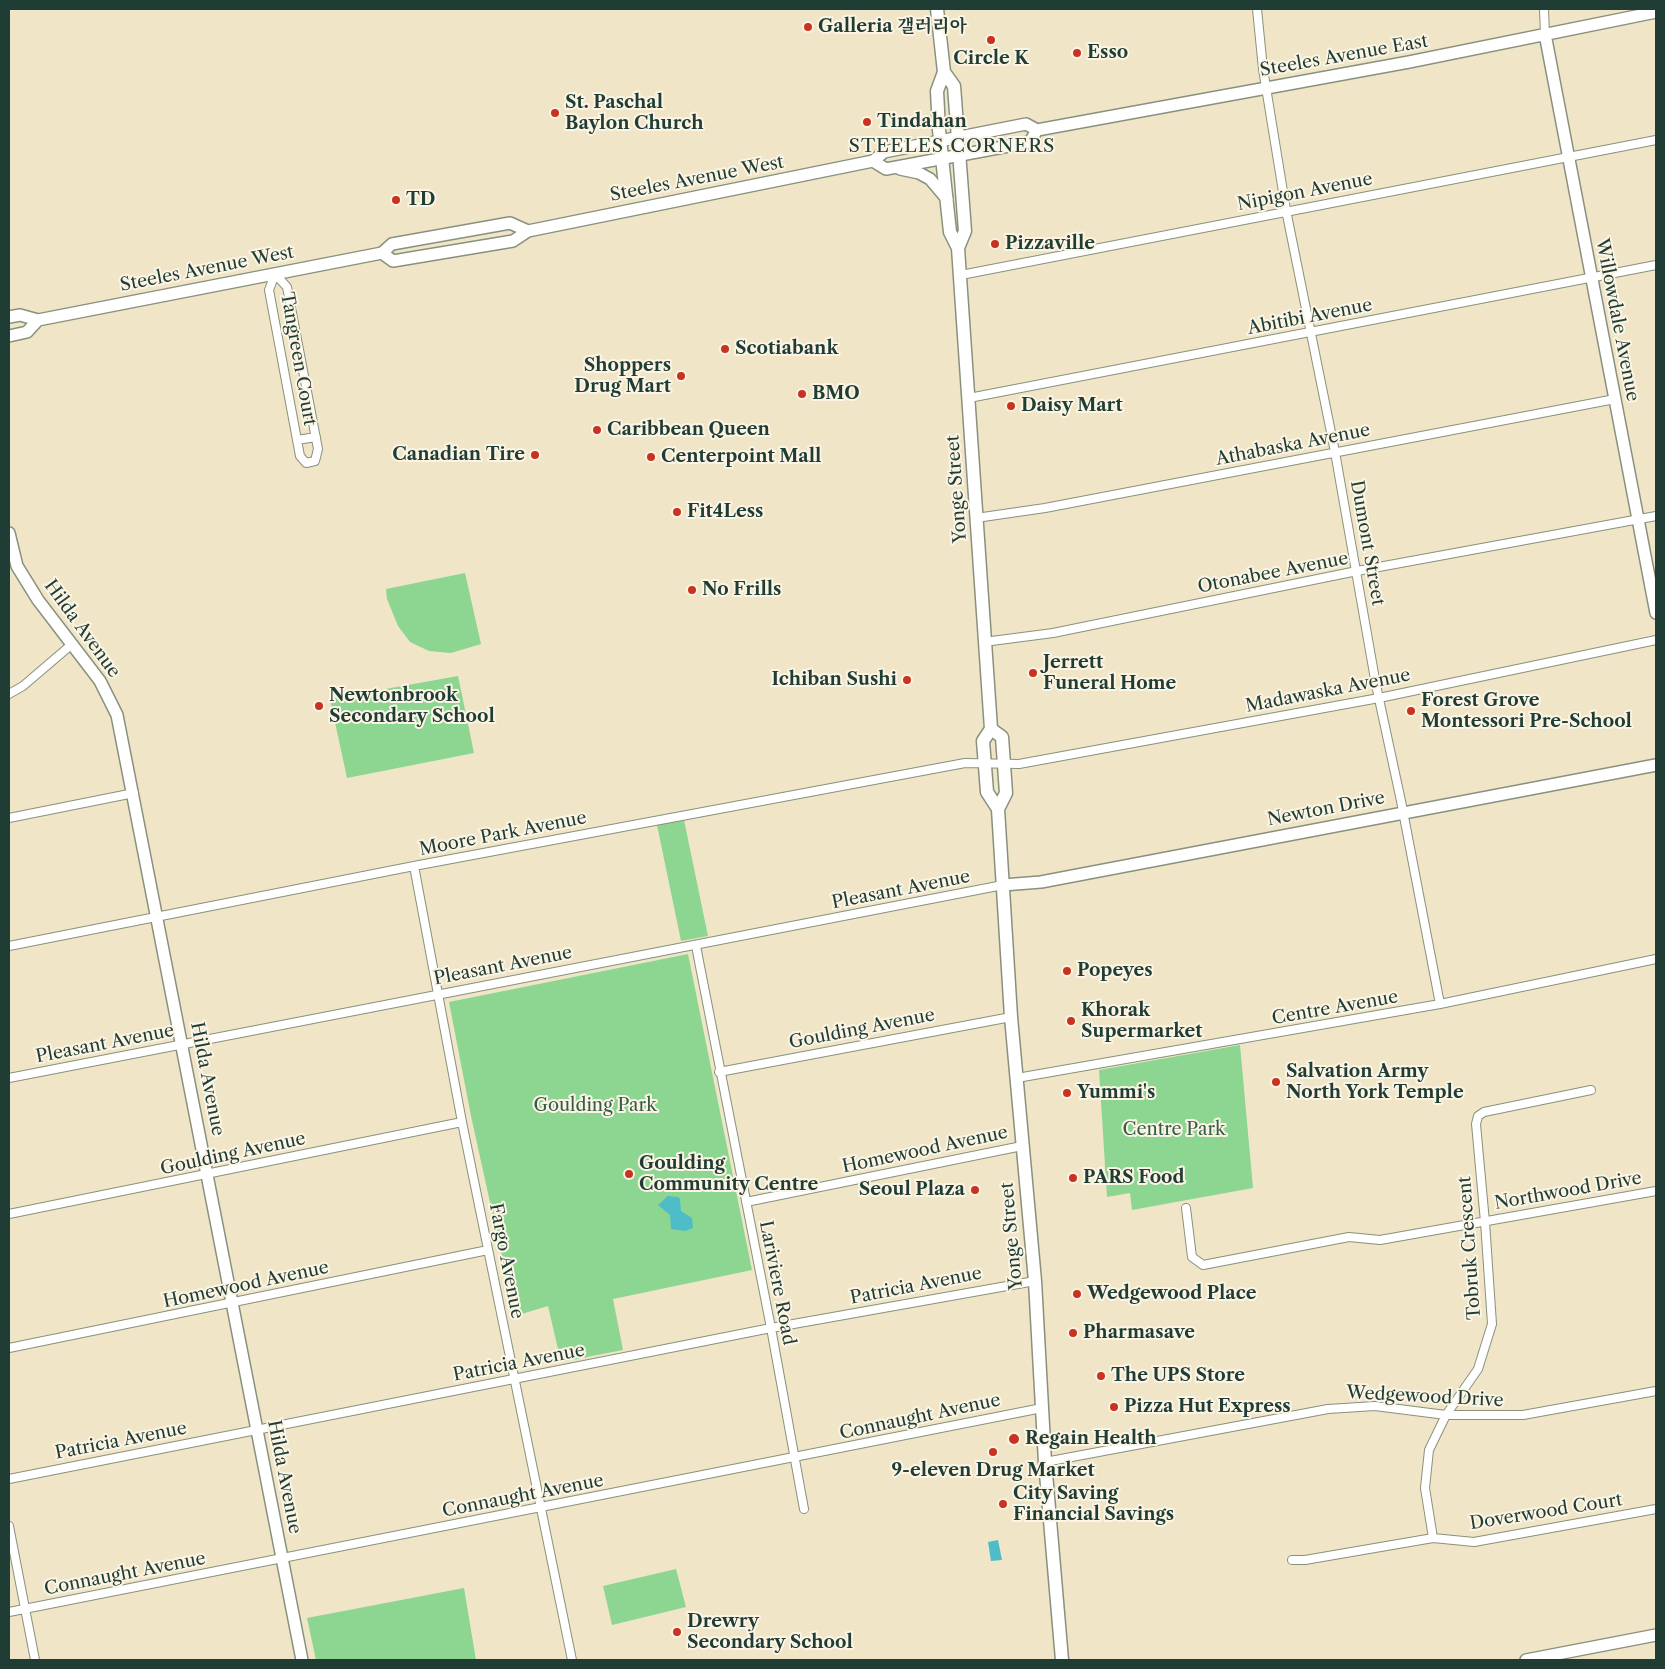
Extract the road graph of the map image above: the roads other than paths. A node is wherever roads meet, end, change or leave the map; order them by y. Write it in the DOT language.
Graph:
graph roads {
  1 [pos="937,9"];
  2 [pos="1257,9"];
  3 [pos="1544,9"];
  4 [pos="1656,12"];
  5 [pos="1545,34"];
  6 [pos="944,72"];
  7 [pos="1266,88"];
  8 [pos="1037,130"];
  9 [pos="957,139"];
  10 [pos="1656,140"];
  11 [pos="940,142"];
  12 [pos="959,154"];
  13 [pos="1567,157"];
  14 [pos="942,158"];
  15 [pos="873,161"];
  16 [pos="896,168"];
  17 [pos="947,199"];
  18 [pos="1286,210"];
  19 [pos="528,231"];
  20 [pos="440,237"];
  21 [pos="958,248"];
  22 [pos="382,253"];
  23 [pos="443,253"];
  24 [pos="1656,266"];
  25 [pos="275,274"];
  26 [pos="961,275"];
  27 [pos="1591,278"];
  28 [pos="9,317"];
  29 [pos="38,320"];
  30 [pos="1311,331"];
  31 [pos="9,336"];
  32 [pos="969,398"];
  33 [pos="1616,399"];
  34 [pos="316,437"];
  35 [pos="297,440"];
  36 [pos="1335,452"];
  37 [pos="1656,516"];
  38 [pos="976,518"];
  39 [pos="1638,519"];
  40 [pos="9,533"];
  41 [pos="13,567"];
  42 [pos="1357,571"];
  43 [pos="1656,612"];
  44 [pos="1656,640"];
  45 [pos="984,642"];
  46 [pos="71,645"];
  47 [pos="9,694"];
  48 [pos="1379,698"];
  49 [pos="991,729"];
  50 [pos="985,764"];
  51 [pos="1004,764"];
  52 [pos="1656,764"];
  53 [pos="134,793"];
  54 [pos="998,810"];
  55 [pos="1404,813"];
  56 [pos="9,818"];
  57 [pos="414,866"];
  58 [pos="1003,885"];
  59 [pos="156,917"];
  60 [pos="9,946"];
  61 [pos="696,946"];
  62 [pos="1656,959"];
  63 [pos="439,994"];
  64 [pos="1440,1004"];
  65 [pos="1011,1018"];
  66 [pos="183,1044"];
  67 [pos="719,1072"];
  68 [pos="9,1078"];
  69 [pos="1018,1078"];
  70 [pos="1591,1090"];
  71 [pos="462,1122"];
  72 [pos="1022,1146"];
  73 [pos="208,1174"];
  74 [pos="1656,1191"];
  75 [pos="746,1202"];
  76 [pos="1186,1208"];
  77 [pos="9,1214"];
  78 [pos="1485,1222"];
  79 [pos="488,1250"];
  80 [pos="1035,1281"];
  81 [pos="234,1302"];
  82 [pos="771,1328"];
  83 [pos="9,1348"];
  84 [pos="514,1379"];
  85 [pos="1656,1391"];
  86 [pos="1042,1408"];
  87 [pos="1446,1415"];
  88 [pos="257,1429"];
  89 [pos="795,1458"];
  90 [pos="1046,1462"];
  91 [pos="9,1479"];
  92 [pos="542,1507"];
  93 [pos="804,1509"];
  94 [pos="1656,1509"];
  95 [pos="9,1526"];
  96 [pos="1433,1538"];
  97 [pos="282,1559"];
  98 [pos="1292,1560"];
  99 [pos="25,1608"];
  100 [pos="9,1612"];
  101 [pos="1656,1635"];
  102 [pos="35,1660"];
  103 [pos="302,1660"];
  104 [pos="572,1660"];
  105 [pos="1062,1660"];
  106 [pos="1526,1660"];
  1 -- 6 [label="main road, Yonge Street"];
  2 -- 7 [label="street, Dumont Street"];
  3 -- 5 [label="street"];
  4 -- 5 [label="street, Steeles Avenue East"];
  5 -- 7 [label="street, Steeles Avenue East"];
  5 -- 13 [label="street, Willowdale Avenue"];
  6 -- 9 [label="main road, Yonge Street"];
  6 -- 11 [label="main road, Yonge Street"];
  7 -- 8 [label="street, Steeles Avenue East"];
  7 -- 18 [label="street, Dumont Street"];
  8 -- 9 [label="street, Steeles Avenue East"];
  8 -- 12 [label="street, Steeles Avenue East"];
  9 -- 11 [label="street, Steeles Avenue East"];
  9 -- 12 [label="main road, Yonge Street"];
  10 -- 13 [label="street, Nipigon Avenue"];
  11 -- 14 [label="main road, Yonge Street"];
  11 -- 15 [label="street, Steeles Avenue West"];
  12 -- 14 [label="street, Steeles Avenue West"];
  12 -- 21 [label="main road, Yonge Street"];
  13 -- 18 [label="street, Nipigon Avenue"];
  13 -- 27 [label="street, Willowdale Avenue"];
  14 -- 16 [label="street, Steeles Avenue West"];
  14 -- 17 [label="main road, Yonge Street"];
  15 -- 16 [label="street, Steeles Avenue West"];
  15 -- 19 [label="street, Steeles Avenue West"];
  16 -- 17 [label="street"];
  17 -- 21 [label="main road, Yonge Street"];
  18 -- 26 [label="street, Nipigon Avenue"];
  18 -- 30 [label="street, Dumont Street"];
  19 -- 20 [label="street, Steeles Avenue West"];
  19 -- 23 [label="street, Steeles Avenue West"];
  20 -- 22 [label="street, Steeles Avenue West"];
  20 -- 23 [label="street"];
  21 -- 26 [label="main road, Yonge Street"];
  22 -- 23 [label="street, Steeles Avenue West"];
  22 -- 25 [label="street, Steeles Avenue West"];
  24 -- 27 [label="street, Abitibi Avenue"];
  25 -- 29 [label="street, Steeles Avenue West"];
  25 -- 34 [label="street, Tangreen Court"];
  25 -- 35 [label="street, Tangreen Court"];
  26 -- 32 [label="main road, Yonge Street"];
  27 -- 30 [label="street, Abitibi Avenue"];
  27 -- 33 [label="street, Willowdale Avenue"];
  28 -- 29 [label="street, Steeles Avenue West"];
  29 -- 31 [label="street, Steeles Avenue West"];
  30 -- 32 [label="street, Abitibi Avenue"];
  30 -- 36 [label="street, Dumont Street"];
  32 -- 38 [label="main road, Yonge Street"];
  33 -- 36 [label="street, Athabaska Avenue"];
  33 -- 39 [label="street, Willowdale Avenue"];
  34 -- 35 [label="street, Tangreen Court"];
  34 -- 35 [label="street, Tangreen Court"];
  36 -- 38 [label="street, Athabaska Avenue"];
  36 -- 42 [label="street, Dumont Street"];
  37 -- 39 [label="street, Otonabee Avenue"];
  38 -- 45 [label="main road, Yonge Street"];
  39 -- 42 [label="street, Otonabee Avenue"];
  39 -- 43 [label="street, Willowdale Avenue"];
  40 -- 41 [label="street, Hilda Avenue"];
  41 -- 46 [label="street, Hilda Avenue"];
  42 -- 45 [label="street, Otonabee Avenue"];
  42 -- 48 [label="street, Dumont Street"];
  44 -- 48 [label="street, Madawaska Avenue"];
  45 -- 49 [label="main road, Yonge Street"];
  46 -- 47 [label="street"];
  46 -- 53 [label="street, Hilda Avenue"];
  48 -- 51 [label="street, Madawaska Avenue"];
  48 -- 55 [label="street, Dumont Street"];
  49 -- 50 [label="main road, Yonge Street"];
  49 -- 51 [label="main road, Yonge Street"];
  50 -- 51 [label="street, Moore Park Avenue"];
  50 -- 54 [label="main road, Yonge Street"];
  50 -- 57 [label="street, Moore Park Avenue"];
  51 -- 54 [label="main road, Yonge Street"];
  52 -- 55 [label="street, Newton Drive"];
  53 -- 56 [label="street"];
  53 -- 59 [label="street, Hilda Avenue"];
  54 -- 58 [label="main road, Yonge Street"];
  55 -- 58 [label="street, Newton Drive"];
  55 -- 64 [label="street, Dumont Street"];
  57 -- 59 [label="street, Moore Park Avenue"];
  57 -- 63 [label="street, Fargo Avenue"];
  58 -- 61 [label="street, Pleasant Avenue"];
  58 -- 65 [label="main road, Yonge Street"];
  59 -- 60 [label="street, Moore Park Avenue"];
  59 -- 66 [label="street, Hilda Avenue"];
  61 -- 63 [label="street, Pleasant Avenue"];
  61 -- 67 [label="street, Lariviere Road"];
  62 -- 64 [label="street, Centre Avenue"];
  63 -- 66 [label="street, Pleasant Avenue"];
  63 -- 71 [label="street, Fargo Avenue"];
  64 -- 69 [label="street, Centre Avenue"];
  65 -- 67 [label="street, Goulding Avenue"];
  65 -- 69 [label="main road, Yonge Street"];
  66 -- 68 [label="street, Pleasant Avenue"];
  66 -- 73 [label="street, Hilda Avenue"];
  67 -- 75 [label="street, Lariviere Road"];
  69 -- 72 [label="main road, Yonge Street"];
  70 -- 78 [label="street, Tobruk Crescent"];
  71 -- 73 [label="street, Goulding Avenue"];
  71 -- 79 [label="street, Fargo Avenue"];
  72 -- 75 [label="street, Homewood Avenue"];
  72 -- 80 [label="main road, Yonge Street"];
  73 -- 77 [label="street, Goulding Avenue"];
  73 -- 81 [label="street, Hilda Avenue"];
  74 -- 78 [label="street, Northwood Drive"];
  75 -- 82 [label="street, Lariviere Road"];
  76 -- 78 [label="street, Northwood Drive"];
  78 -- 87 [label="street, Tobruk Crescent"];
  79 -- 81 [label="street, Homewood Avenue"];
  79 -- 84 [label="street, Fargo Avenue"];
  80 -- 82 [label="street, Patricia Avenue"];
  80 -- 86 [label="main road, Yonge Street"];
  81 -- 83 [label="street, Homewood Avenue"];
  81 -- 88 [label="street, Hilda Avenue"];
  82 -- 84 [label="street, Patricia Avenue"];
  82 -- 89 [label="street, Lariviere Road"];
  84 -- 88 [label="street, Patricia Avenue"];
  84 -- 92 [label="street, Fargo Avenue"];
  85 -- 87 [label="street, Wedgewood Drive"];
  86 -- 89 [label="street, Connaught Avenue"];
  86 -- 90 [label="main road, Yonge Street"];
  87 -- 90 [label="street, Wedgewood Drive"];
  87 -- 96 [label="street, Tobruk Crescent"];
  88 -- 91 [label="street, Patricia Avenue"];
  88 -- 97 [label="street, Hilda Avenue"];
  89 -- 92 [label="street, Connaught Avenue"];
  89 -- 93 [label="street, Lariviere Road"];
  90 -- 105 [label="main road, Yonge Street"];
  92 -- 97 [label="street, Connaught Avenue"];
  92 -- 104 [label="street, Fargo Avenue"];
  94 -- 96 [label="street, Doverwood Court"];
  95 -- 99 [label="street"];
  96 -- 98 [label="street, Doverwood Court"];
  97 -- 99 [label="street, Connaught Avenue"];
  97 -- 103 [label="street, Hilda Avenue"];
  99 -- 100 [label="street, Connaught Avenue"];
  99 -- 102 [label="street"];
  101 -- 106 [label="street"];
}
